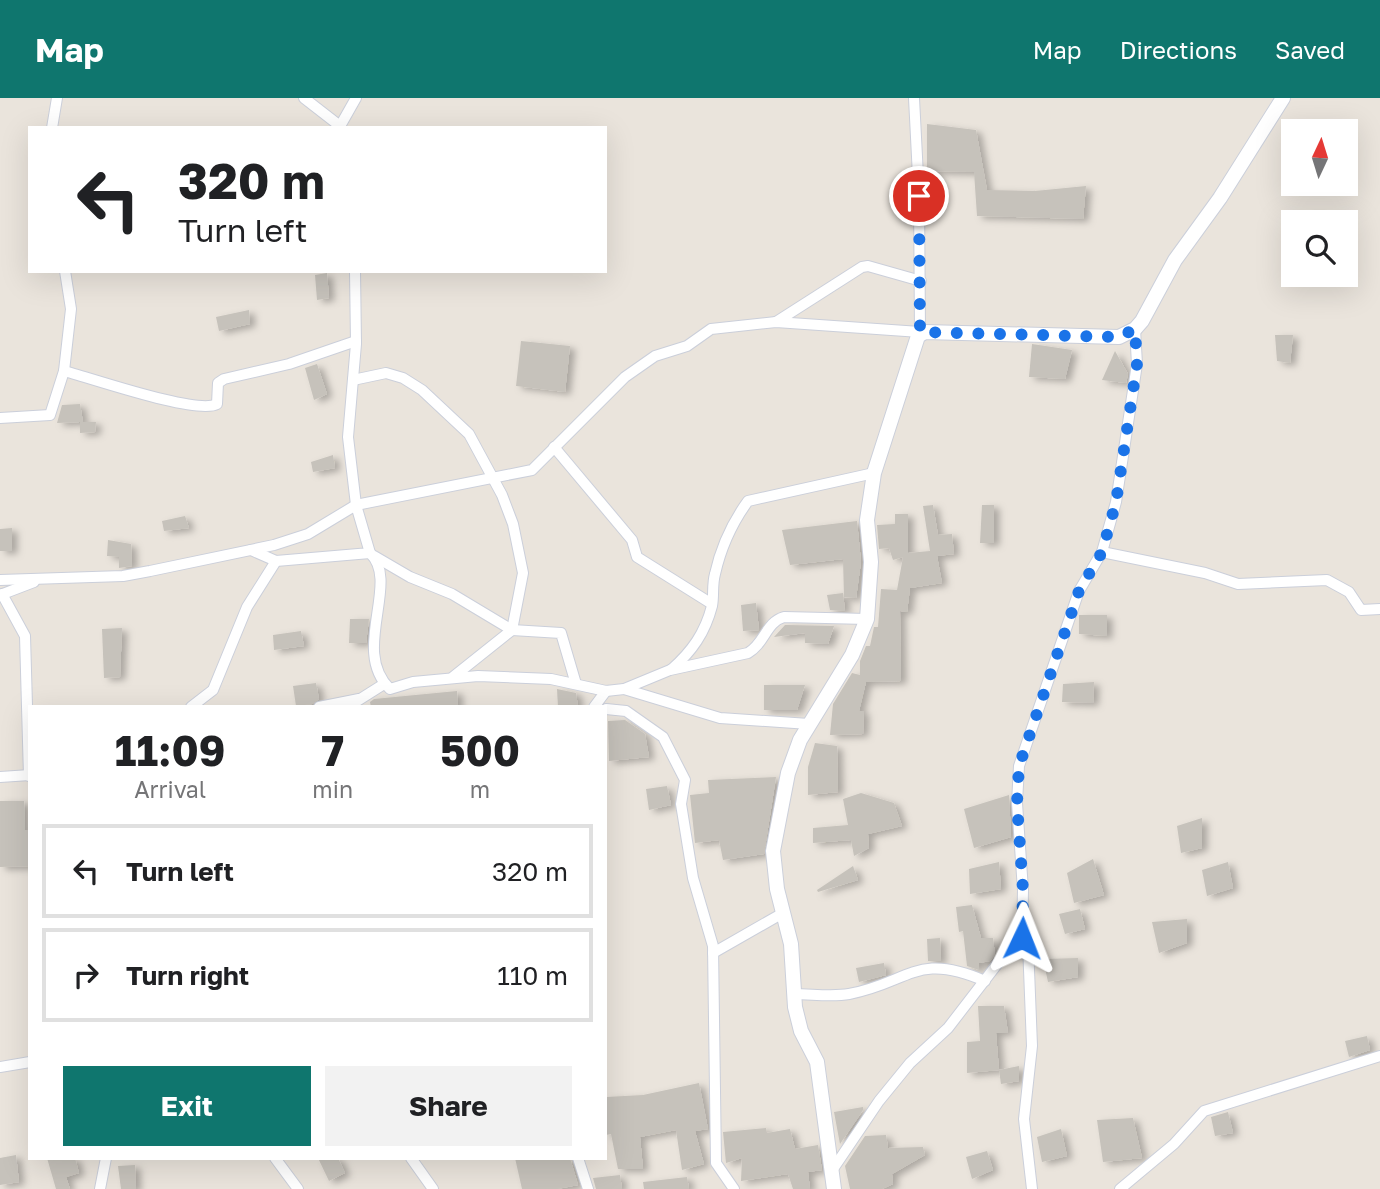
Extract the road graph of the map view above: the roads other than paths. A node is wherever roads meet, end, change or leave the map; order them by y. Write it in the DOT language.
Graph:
graph roads {
  1 [pos="57,98"];
  2 [pos="304,98"];
  3 [pos="356,98"];
  4 [pos="914,98"];
  5 [pos="1283,98"];
  6 [pos="52,126"];
  7 [pos="338,126"];
  8 [pos="340,126"];
  9 [pos="65,273"];
  10 [pos="355,273"];
  11 [pos="921,281"];
  12 [pos="776,322"];
  13 [pos="1135,329"];
  14 [pos="920,332"];
  15 [pos="356,341"];
  16 [pos="64,371"];
  17 [pos="353,380"];
  18 [pos="0,418"];
  19 [pos="554,447"];
  20 [pos="874,473"];
  21 [pos="492,476"];
  22 [pos="356,505"];
  23 [pos="251,550"];
  24 [pos="1102,552"];
  25 [pos="372,555"];
  26 [pos="276,561"];
  27 [pos="44,579"];
  28 [pos="0,580"];
  29 [pos="1,594"];
  30 [pos="712,604"];
  31 [pos="1380,609"];
  32 [pos="867,619"];
  33 [pos="512,630"];
  34 [pos="670,670"];
  35 [pos="453,677"];
  36 [pos="384,684"];
  37 [pos="576,684"];
  38 [pos="624,689"];
  39 [pos="606,691"];
  40 [pos="356,703"];
  41 [pos="194,705"];
  42 [pos="338,705"];
  43 [pos="596,705"];
  44 [pos="607,709"];
  45 [pos="809,724"];
  46 [pos="28,741"];
  47 [pos="28,776"];
  48 [pos="0,777"];
  49 [pos="783,913"];
  50 [pos="1022,938"];
  51 [pos="713,953"];
  52 [pos="985,981"];
  53 [pos="794,995"];
  54 [pos="1380,1056"];
  55 [pos="28,1062"];
  56 [pos="0,1067"];
  57 [pos="106,1160"];
  58 [pos="276,1160"];
  59 [pos="412,1160"];
  60 [pos="579,1160"];
  61 [pos="833,1169"];
  62 [pos="100,1189"];
  63 [pos="298,1189"];
  64 [pos="433,1189"];
  65 [pos="588,1189"];
  66 [pos="734,1189"];
  67 [pos="834,1189"];
  68 [pos="1033,1189"];
  69 [pos="1120,1189"];
  1 -- 6 [label="street"];
  2 -- 7 [label="street"];
  3 -- 8 [label="street"];
  4 -- 11 [label="street"];
  5 -- 13 [label="street"];
  9 -- 16 [label="street"];
  10 -- 15 [label="street"];
  11 -- 12 [label="street"];
  11 -- 14 [label="street"];
  12 -- 14 [label="street"];
  12 -- 19 [label="street"];
  13 -- 14 [label="street"];
  13 -- 24 [label="street"];
  14 -- 20 [label="street"];
  15 -- 16 [label="street"];
  15 -- 17 [label="street"];
  16 -- 18 [label="street"];
  17 -- 21 [label="street"];
  17 -- 22 [label="street"];
  19 -- 21 [label="street"];
  19 -- 30 [label="street"];
  20 -- 30 [label="street"];
  20 -- 32 [label="street"];
  21 -- 22 [label="street"];
  21 -- 33 [label="street"];
  22 -- 23 [label="street"];
  22 -- 25 [label="street"];
  23 -- 26 [label="street"];
  23 -- 27 [label="street"];
  24 -- 31 [label="street"];
  24 -- 50 [label="street"];
  25 -- 26 [label="street"];
  25 -- 33 [label="street"];
  25 -- 36 [label="street"];
  26 -- 41 [label="street"];
  27 -- 28 [label="street"];
  27 -- 29 [label="street"];
  29 -- 46 [label="street"];
  30 -- 34 [label="street"];
  32 -- 34 [label="street"];
  32 -- 45 [label="street"];
  33 -- 35 [label="street"];
  33 -- 37 [label="street"];
  34 -- 38 [label="street"];
  35 -- 36 [label="street"];
  35 -- 37 [label="street"];
  36 -- 40 [label="street"];
  37 -- 39 [label="street"];
  38 -- 39 [label="street"];
  38 -- 45 [label="street"];
  39 -- 43 [label="street"];
  40 -- 42 [label="street"];
  44 -- 51 [label="street"];
  45 -- 49 [label="street"];
  47 -- 48 [label="street"];
  49 -- 51 [label="street"];
  49 -- 53 [label="street"];
  50 -- 52 [label="street"];
  50 -- 68 [label="street"];
  51 -- 66 [label="street"];
  52 -- 53 [label="street"];
  52 -- 61 [label="street"];
  53 -- 61 [label="street"];
  54 -- 69 [label="street"];
  55 -- 56 [label="street"];
  57 -- 62 [label="street"];
  58 -- 63 [label="street"];
  59 -- 64 [label="street"];
  60 -- 65 [label="street"];
  61 -- 67 [label="street"];
}
